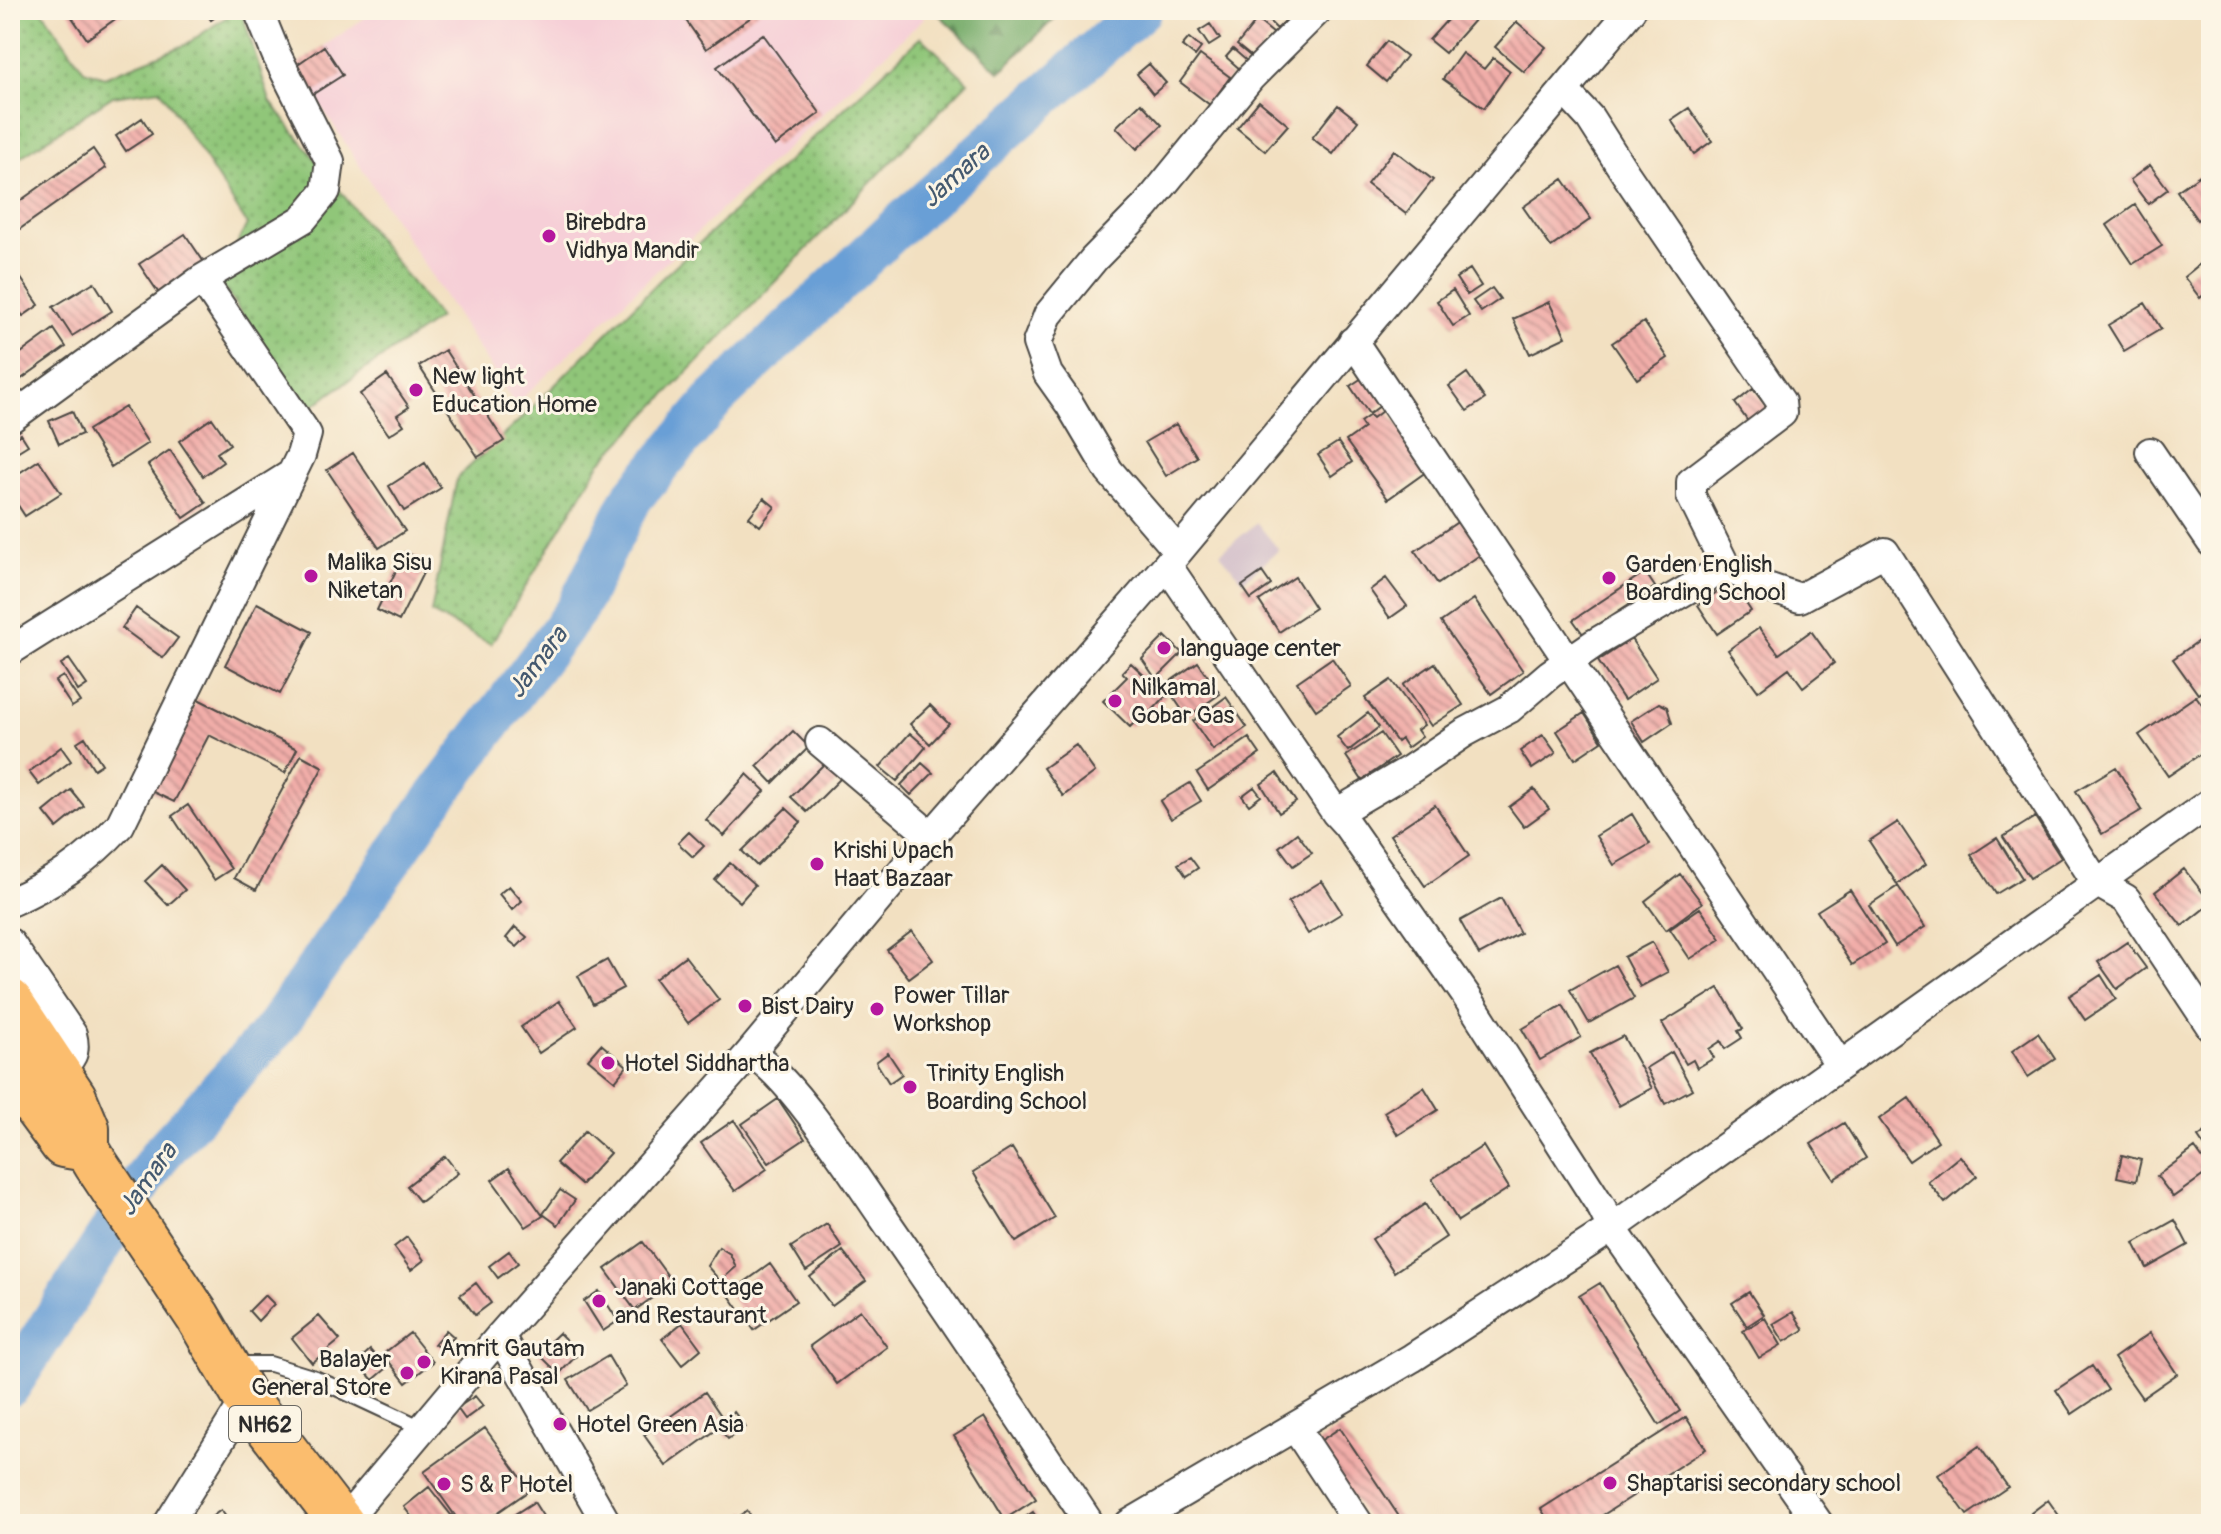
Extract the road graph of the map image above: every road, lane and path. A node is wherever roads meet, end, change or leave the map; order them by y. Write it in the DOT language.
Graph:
graph roads {
  1 [pos="258,10"];
  2 [pos="1318,10"];
  3 [pos="1631,10"];
  4 [pos="1564,90"];
  5 [pos="202,279"];
  6 [pos="1353,341"];
  7 [pos="10,419"];
  8 [pos="2150,452"];
  9 [pos="290,475"];
  10 [pos="2211,542"];
  11 [pos="1173,558"];
  12 [pos="1726,567"];
  13 [pos="10,651"];
  14 [pos="1570,660"];
  15 [pos="820,742"];
  16 [pos="2211,802"];
  17 [pos="1336,813"];
  18 [pos="931,836"];
  19 [pos="2096,882"];
  20 [pos="10,902"];
  21 [pos="10,943"];
  22 [pos="10,1001"];
  23 [pos="2211,1027"];
  24 [pos="749,1054"];
  25 [pos="1840,1065"];
  26 [pos="29,1089"];
  27 [pos="1612,1228"];
  28 [pos="500,1336"];
  29 [pos="236,1382"];
  30 [pos="1295,1427"];
  31 [pos="422,1428"];
  32 [pos="168,1524"];
  33 [pos="342,1524"];
  34 [pos="607,1524"];
  35 [pos="1090,1524"];
  36 [pos="1129,1524"];
  37 [pos="1359,1524"];
  38 [pos="1819,1524"];
  1 -- 5 [label="street"];
  2 -- 11 [label="street"];
  3 -- 4 [label="street"];
  4 -- 6 [label="street"];
  4 -- 12 [label="street"];
  5 -- 7 [label="street"];
  5 -- 9 [label="street"];
  6 -- 11 [label="street"];
  6 -- 14 [label="street"];
  8 -- 10 [label="street"];
  9 -- 13 [label="street"];
  9 -- 20 [label="street"];
  11 -- 17 [label="street"];
  11 -- 18 [label="street"];
  12 -- 14 [label="street"];
  12 -- 19 [label="street"];
  14 -- 17 [label="street"];
  14 -- 25 [label="street"];
  15 -- 18 [label="street"];
  16 -- 19 [label="street"];
  17 -- 27 [label="street"];
  18 -- 24 [label="street"];
  19 -- 23 [label="street"];
  19 -- 25 [label="street"];
  21 -- 26 [label="street"];
  22 -- 26 [label="main road, NH62"];
  24 -- 28 [label="street"];
  24 -- 35 [label="street"];
  25 -- 27 [label="street"];
  26 -- 29 [label="main road, NH62"];
  27 -- 30 [label="street"];
  27 -- 38 [label="street"];
  28 -- 31 [label="street"];
  28 -- 34 [label="street"];
  29 -- 31 [label="lane"];
  29 -- 32 [label="street"];
  29 -- 33 [label="main road, NH62"];
  30 -- 36 [label="street"];
  30 -- 37 [label="street"];
  31 -- 33 [label="street"];
}
